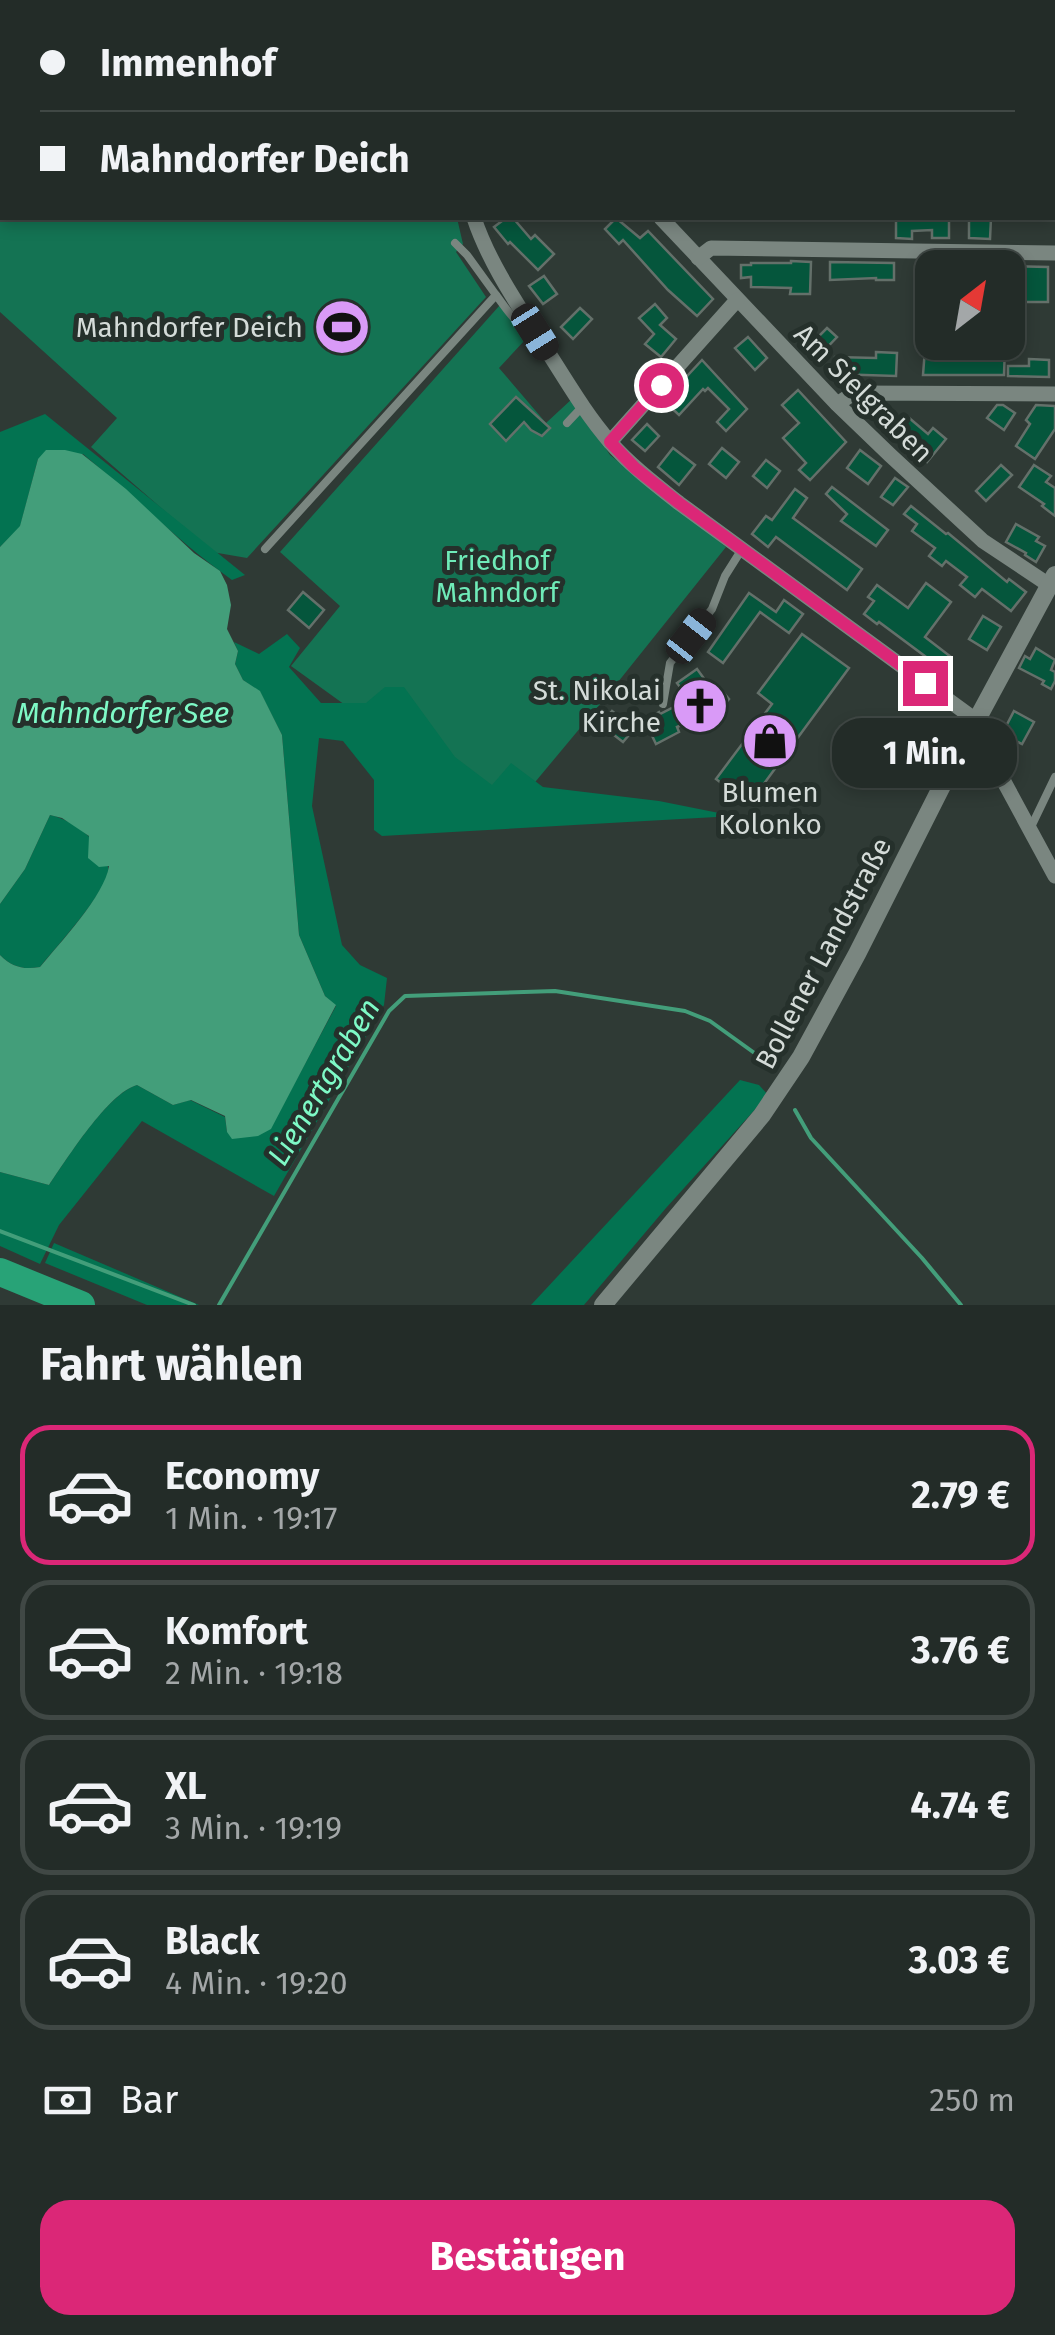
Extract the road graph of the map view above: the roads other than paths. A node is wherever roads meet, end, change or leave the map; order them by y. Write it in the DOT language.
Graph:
graph roads {
  1 [pos="475,220"];
  2 [pos="662,220"];
  3 [pos="455,243"];
  4 [pos="1055,253"];
  5 [pos="698,258"];
  6 [pos="496,295"];
  7 [pos="737,300"];
  8 [pos="535,332"];
  9 [pos="1055,394"];
  10 [pos="836,404"];
  11 [pos="583,406"];
  12 [pos="567,423"];
  13 [pos="610,442"];
  14 [pos="265,549"];
  15 [pos="742,549"];
  16 [pos="1051,588"];
  17 [pos="663,704"];
  18 [pos="973,728"];
  19 [pos="1055,776"];
  20 [pos="1029,831"];
  21 [pos="1055,876"];
  22 [pos="0,1272"];
  23 [pos="81,1305"];
  24 [pos="603,1305"];
  1 -- 8 [label="street"];
  2 -- 5 [label="street, Am Sielgraben"];
  3 -- 6 [label="lane"];
  4 -- 5 [label="street"];
  5 -- 7 [label="street, Am Sielgraben"];
  6 -- 8 [label="lane"];
  6 -- 14 [label="lane"];
  7 -- 10 [label="street, Am Sielgraben"];
  7 -- 13 [label="street"];
  8 -- 11 [label="street"];
  9 -- 10 [label="street"];
  10 -- 16 [label="street, Am Sielgraben"];
  11 -- 12 [label="lane"];
  11 -- 13 [label="street"];
  13 -- 15 [label="street"];
  15 -- 17 [label="lane"];
  15 -- 18 [label="street"];
  16 -- 18 [label="street, Bollener Landstraße"];
  18 -- 20 [label="street"];
  18 -- 24 [label="street, Bollener Landstraße"];
  19 -- 20 [label="lane"];
  20 -- 21 [label="street"];
  22 -- 23 [label="highway"];
}
